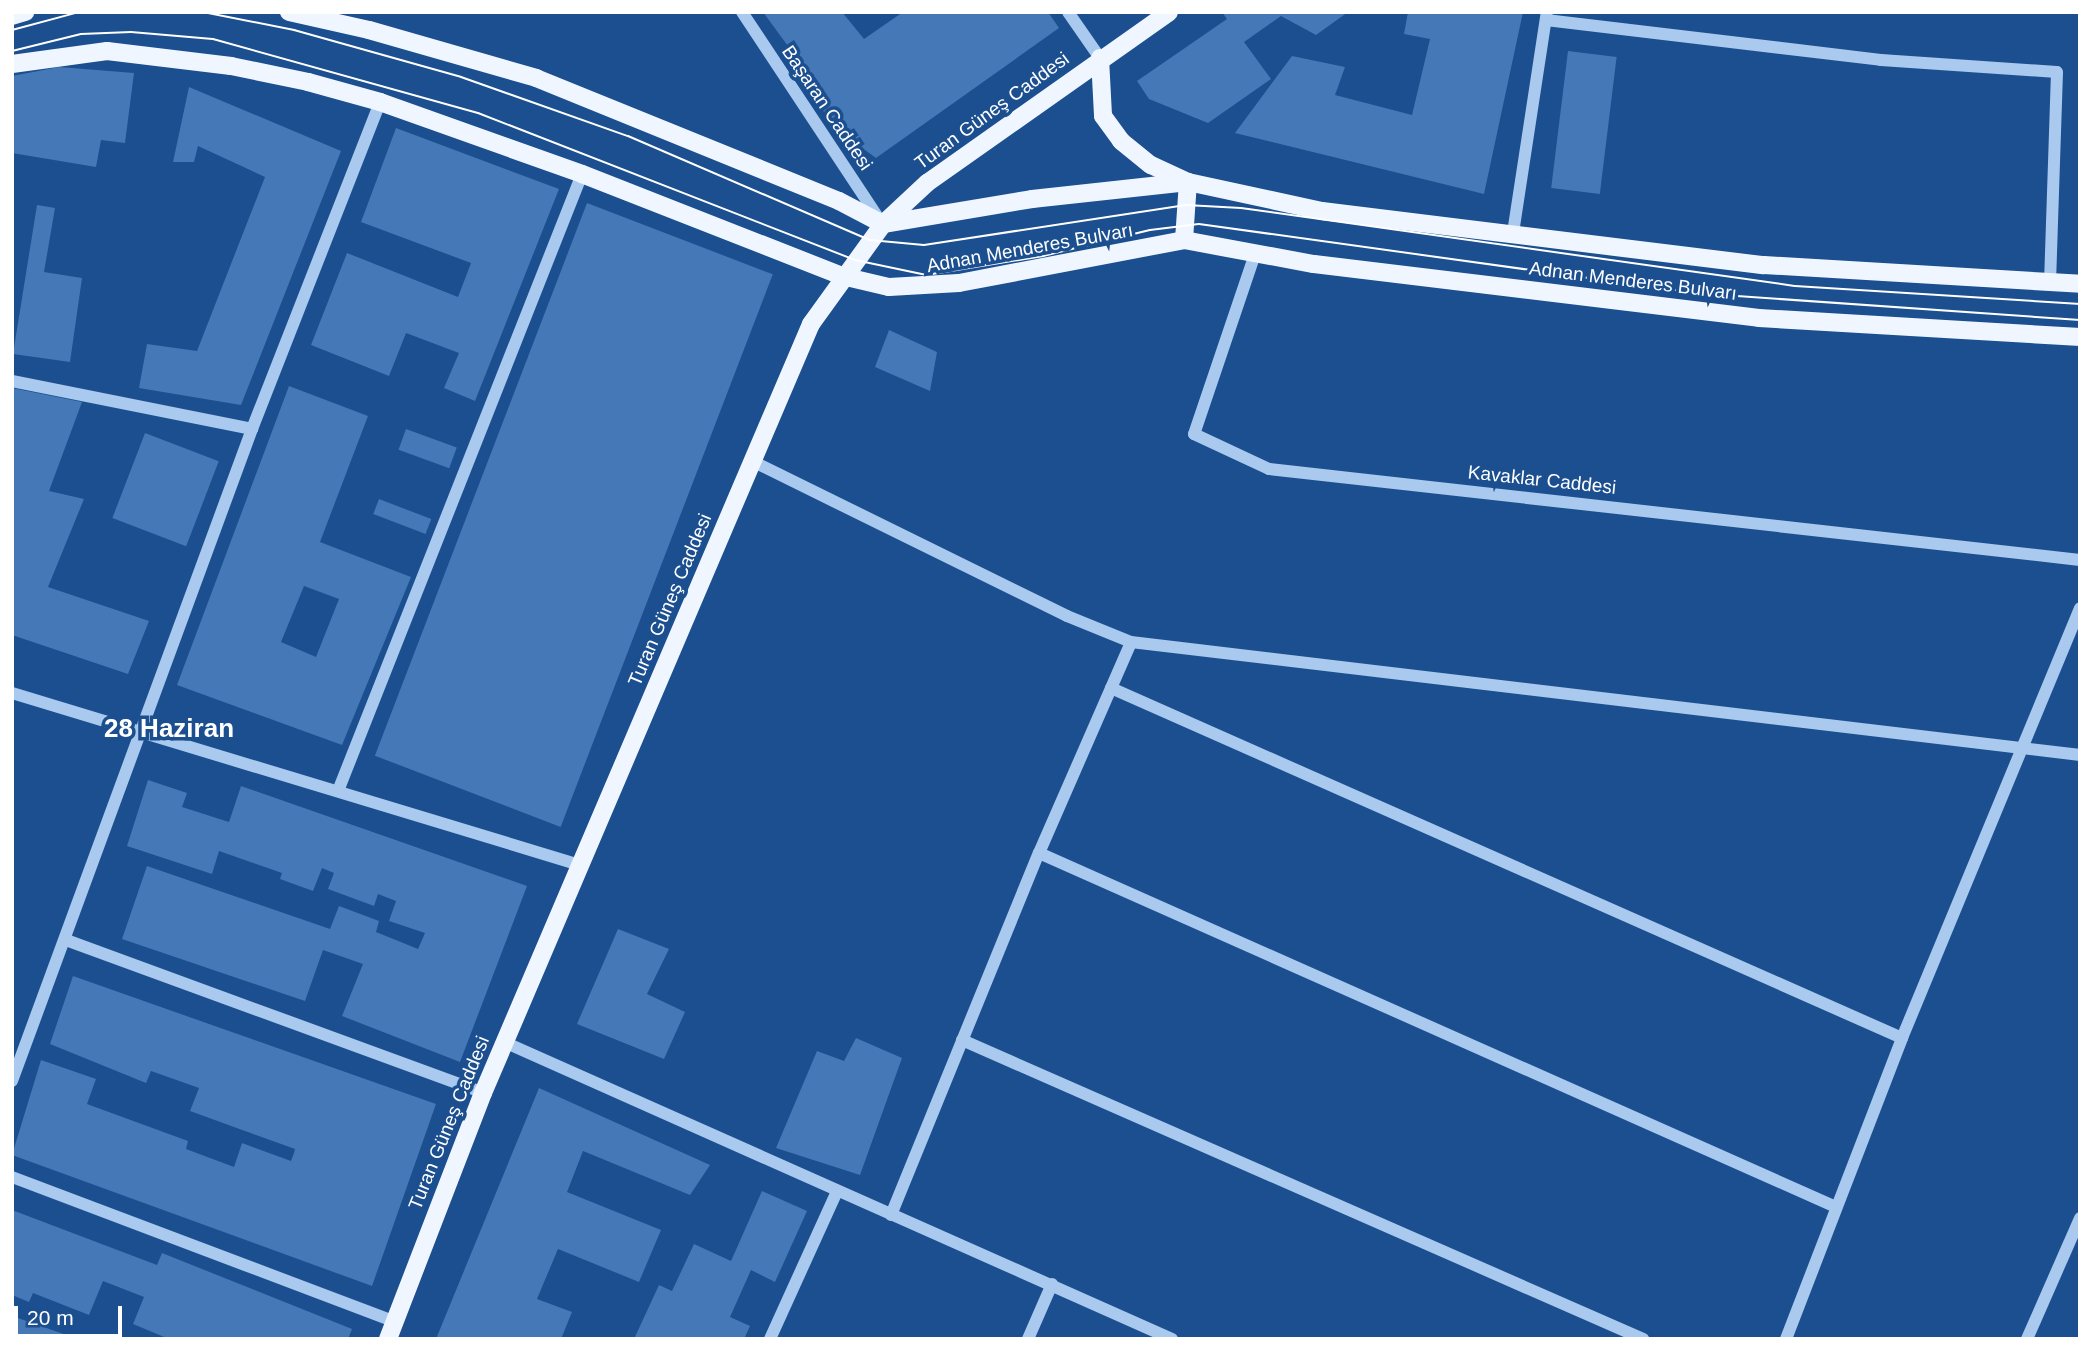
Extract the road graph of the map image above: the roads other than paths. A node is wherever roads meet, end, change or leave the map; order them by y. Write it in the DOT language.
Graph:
graph roads {
  1 [pos="25,12"];
  2 [pos="289,12"];
  3 [pos="742,12"];
  4 [pos="1068,12"];
  5 [pos="1170,12"];
  6 [pos="12,16"];
  7 [pos="1547,16"];
  8 [pos="1100,58"];
  9 [pos="12,64"];
  10 [pos="380,102"];
  11 [pos="582,174"];
  12 [pos="1188,182"];
  13 [pos="883,224"];
  14 [pos="1513,233"];
  15 [pos="1184,240"];
  16 [pos="1255,254"];
  17 [pos="842,276"];
  18 [pos="2050,282"];
  19 [pos="2080,284"];
  20 [pos="2080,337"];
  21 [pos="12,381"];
  22 [pos="252,429"];
  23 [pos="752,461"];
  24 [pos="2080,560"];
  25 [pos="2080,608"];
  26 [pos="1132,642"];
  27 [pos="1111,688"];
  28 [pos="12,693"];
  29 [pos="140,733"];
  30 [pos="2021,747"];
  31 [pos="2080,755"];
  32 [pos="338,791"];
  33 [pos="1039,853"];
  34 [pos="580,865"];
  35 [pos="66,940"];
  36 [pos="1902,1038"];
  37 [pos="962,1040"];
  38 [pos="504,1042"];
  39 [pos="12,1081"];
  40 [pos="483,1093"];
  41 [pos="12,1177"];
  42 [pos="837,1191"];
  43 [pos="1836,1207"];
  44 [pos="891,1215"];
  45 [pos="2080,1218"];
  46 [pos="1052,1284"];
  47 [pos="393,1321"];
  48 [pos="388,1339"];
  49 [pos="770,1339"];
  50 [pos="1028,1339"];
  51 [pos="1172,1339"];
  52 [pos="1643,1339"];
  53 [pos="1786,1339"];
  54 [pos="2027,1339"];
  1 -- 6 [label="main road"];
  2 -- 13 [label="main road"];
  3 -- 13 [label="street, Başaran Caddesi"];
  4 -- 8 [label="street"];
  5 -- 8 [label="main road, Turan Güneş Caddesi"];
  7 -- 14 [label="street"];
  7 -- 18 [label="street"];
  8 -- 12 [label="main road"];
  8 -- 13 [label="main road, Turan Güneş Caddesi"];
  9 -- 10 [label="main road, Adnan Menderes Bulvarı"];
  10 -- 11 [label="main road, Adnan Menderes Bulvarı"];
  10 -- 22 [label="street"];
  11 -- 17 [label="main road, Adnan Menderes Bulvarı"];
  11 -- 32 [label="street"];
  12 -- 13 [label="main road, Adnan Menderes Bulvarı"];
  12 -- 14 [label="main road, Adnan Menderes Bulvarı"];
  12 -- 15 [label="main road"];
  13 -- 17 [label="main road, Turan Güneş Caddesi"];
  14 -- 18 [label="main road, Adnan Menderes Bulvarı"];
  15 -- 16 [label="main road, Adnan Menderes Bulvarı"];
  15 -- 17 [label="main road, Adnan Menderes Bulvarı"];
  16 -- 20 [label="main road, Adnan Menderes Bulvarı"];
  16 -- 24 [label="street, Kavaklar Caddesi"];
  17 -- 23 [label="main road, Turan Güneş Caddesi"];
  18 -- 19 [label="main road, Adnan Menderes Bulvarı"];
  21 -- 22 [label="street"];
  22 -- 29 [label="street"];
  23 -- 26 [label="street"];
  23 -- 34 [label="main road, Turan Güneş Caddesi"];
  25 -- 30 [label="street"];
  26 -- 27 [label="street"];
  26 -- 30 [label="street"];
  27 -- 33 [label="street"];
  27 -- 36 [label="street"];
  28 -- 29 [label="street"];
  29 -- 32 [label="street"];
  29 -- 35 [label="street"];
  30 -- 31 [label="street"];
  30 -- 36 [label="street"];
  32 -- 34 [label="street"];
  33 -- 37 [label="street"];
  33 -- 43 [label="street"];
  34 -- 38 [label="main road, Turan Güneş Caddesi"];
  35 -- 39 [label="street"];
  35 -- 40 [label="street"];
  36 -- 43 [label="street"];
  37 -- 44 [label="street"];
  37 -- 52 [label="street"];
  38 -- 40 [label="main road, Turan Güneş Caddesi"];
  38 -- 42 [label="street"];
  40 -- 47 [label="main road, Turan Güneş Caddesi"];
  41 -- 47 [label="street"];
  42 -- 44 [label="street"];
  42 -- 49 [label="street"];
  43 -- 53 [label="street"];
  44 -- 46 [label="street"];
  45 -- 54 [label="street"];
  46 -- 50 [label="street"];
  46 -- 51 [label="street"];
  47 -- 48 [label="main road, Turan Güneş Caddesi"];
}
